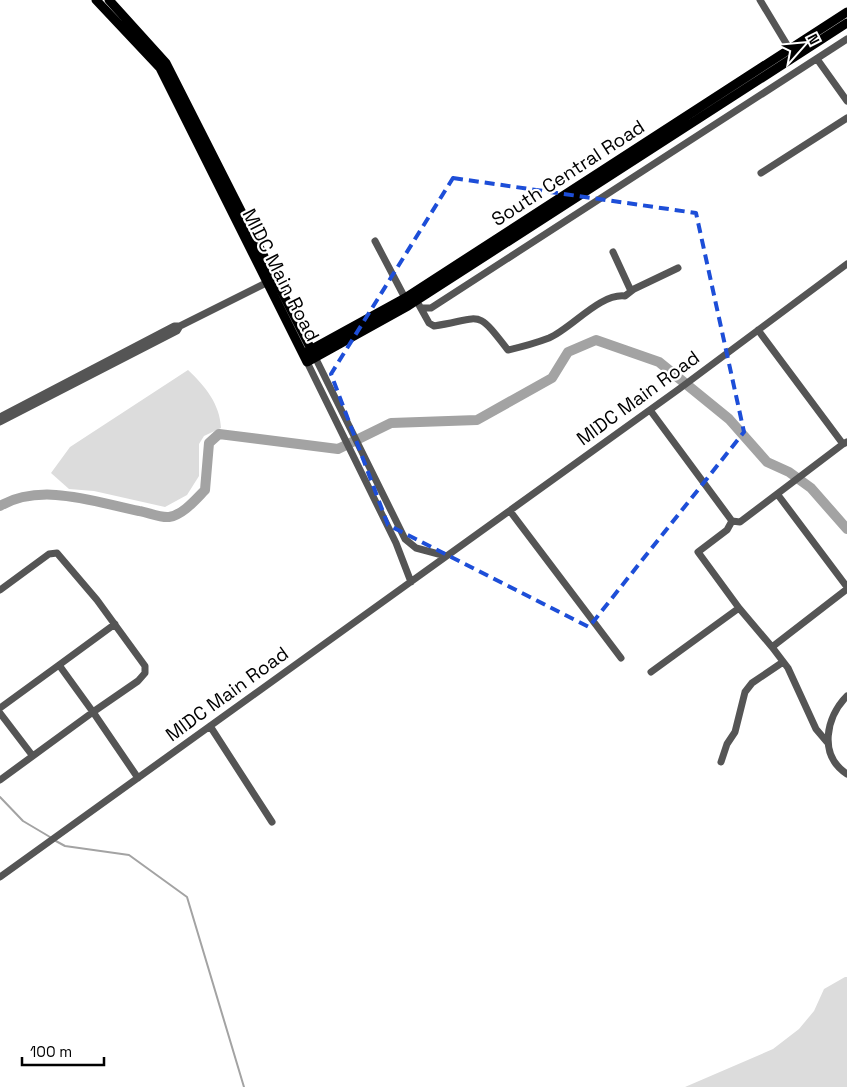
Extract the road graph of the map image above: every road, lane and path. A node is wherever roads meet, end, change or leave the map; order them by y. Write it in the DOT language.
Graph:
graph roads {
  1 [pos="96,0"];
  2 [pos="109,0"];
  3 [pos="760,0"];
  4 [pos="847,12"];
  5 [pos="847,23"];
  6 [pos="828,36"];
  7 [pos="847,39"];
  8 [pos="834,47"];
  9 [pos="792,53"];
  10 [pos="817,58"];
  11 [pos="847,101"];
  12 [pos="847,118"];
  13 [pos="761,173"];
  14 [pos="606,174"];
  15 [pos="375,241"];
  16 [pos="613,252"];
  17 [pos="847,264"];
  18 [pos="678,268"];
  19 [pos="270,281"];
  20 [pos="631,291"];
  21 [pos="405,298"];
  22 [pos="419,304"];
  23 [pos="180,326"];
  24 [pos="758,330"];
  25 [pos="313,353"];
  26 [pos="304,358"];
  27 [pos="650,410"];
  28 [pos="0,417"];
  29 [pos="0,422"];
  30 [pos="845,443"];
  31 [pos="778,495"];
  32 [pos="510,510"];
  33 [pos="732,521"];
  34 [pos="446,556"];
  35 [pos="410,582"];
  36 [pos="847,588"];
  37 [pos="0,590"];
  38 [pos="739,608"];
  39 [pos="115,624"];
  40 [pos="772,647"];
  41 [pos="621,658"];
  42 [pos="783,662"];
  43 [pos="59,665"];
  44 [pos="652,672"];
  45 [pos="847,696"];
  46 [pos="0,708"];
  47 [pos="93,712"];
  48 [pos="0,713"];
  49 [pos="210,726"];
  50 [pos="827,742"];
  51 [pos="32,755"];
  52 [pos="722,762"];
  53 [pos="847,774"];
  54 [pos="138,778"];
  55 [pos="0,780"];
  56 [pos="272,822"];
  57 [pos="0,877"];
  1 -- 19 [label="main road, MIDC Main Road"];
  2 -- 19 [label="main road, MIDC Main Road"];
  3 -- 9 [label="street"];
  4 -- 9 [label="main road, South Central Road"];
  5 -- 6 [label="main road, South Central Road"];
  6 -- 8 [label="street"];
  6 -- 9 [label="main road, South Central Road"];
  7 -- 8 [label="street"];
  8 -- 10 [label="street"];
  9 -- 14 [label="main road, South Central Road"];
  10 -- 11 [label="street"];
  10 -- 22 [label="street"];
  12 -- 13 [label="street"];
  14 -- 21 [label="main road, South Central Road"];
  14 -- 22 [label="main road, South Central Road"];
  15 -- 21 [label="street"];
  16 -- 20 [label="street"];
  17 -- 24 [label="street, MIDC Main Road"];
  18 -- 20 [label="street"];
  19 -- 23 [label="street"];
  19 -- 25 [label="main road, MIDC Main Road"];
  19 -- 26 [label="main road, MIDC Main Road"];
  20 -- 22 [label="street"];
  21 -- 25 [label="main road, South Central Road"];
  22 -- 25 [label="main road, South Central Road"];
  23 -- 28 [label="street"];
  23 -- 29 [label="street"];
  24 -- 27 [label="street, MIDC Main Road"];
  24 -- 30 [label="street"];
  25 -- 26 [label="main road, South Central Road"];
  25 -- 34 [label="street, MIDC Main Road"];
  26 -- 35 [label="street, MIDC Main Road"];
  27 -- 32 [label="street, MIDC Main Road"];
  27 -- 33 [label="street"];
  30 -- 31 [label="street"];
  31 -- 33 [label="street"];
  31 -- 36 [label="street"];
  32 -- 34 [label="street, MIDC Main Road"];
  32 -- 41 [label="street"];
  33 -- 38 [label="street"];
  34 -- 35 [label="street, MIDC Main Road"];
  35 -- 49 [label="street, MIDC Main Road"];
  36 -- 40 [label="street"];
  37 -- 39 [label="street"];
  38 -- 40 [label="street"];
  38 -- 44 [label="street"];
  39 -- 43 [label="street"];
  39 -- 47 [label="street"];
  40 -- 42 [label="street"];
  42 -- 50 [label="street"];
  42 -- 52 [label="street"];
  43 -- 46 [label="street"];
  43 -- 47 [label="street"];
  45 -- 50 [label="street"];
  47 -- 51 [label="street"];
  47 -- 54 [label="street"];
  48 -- 51 [label="street"];
  49 -- 54 [label="street, MIDC Main Road"];
  49 -- 56 [label="street"];
  50 -- 53 [label="street"];
  51 -- 55 [label="street"];
  54 -- 57 [label="street, MIDC Main Road"];
}
